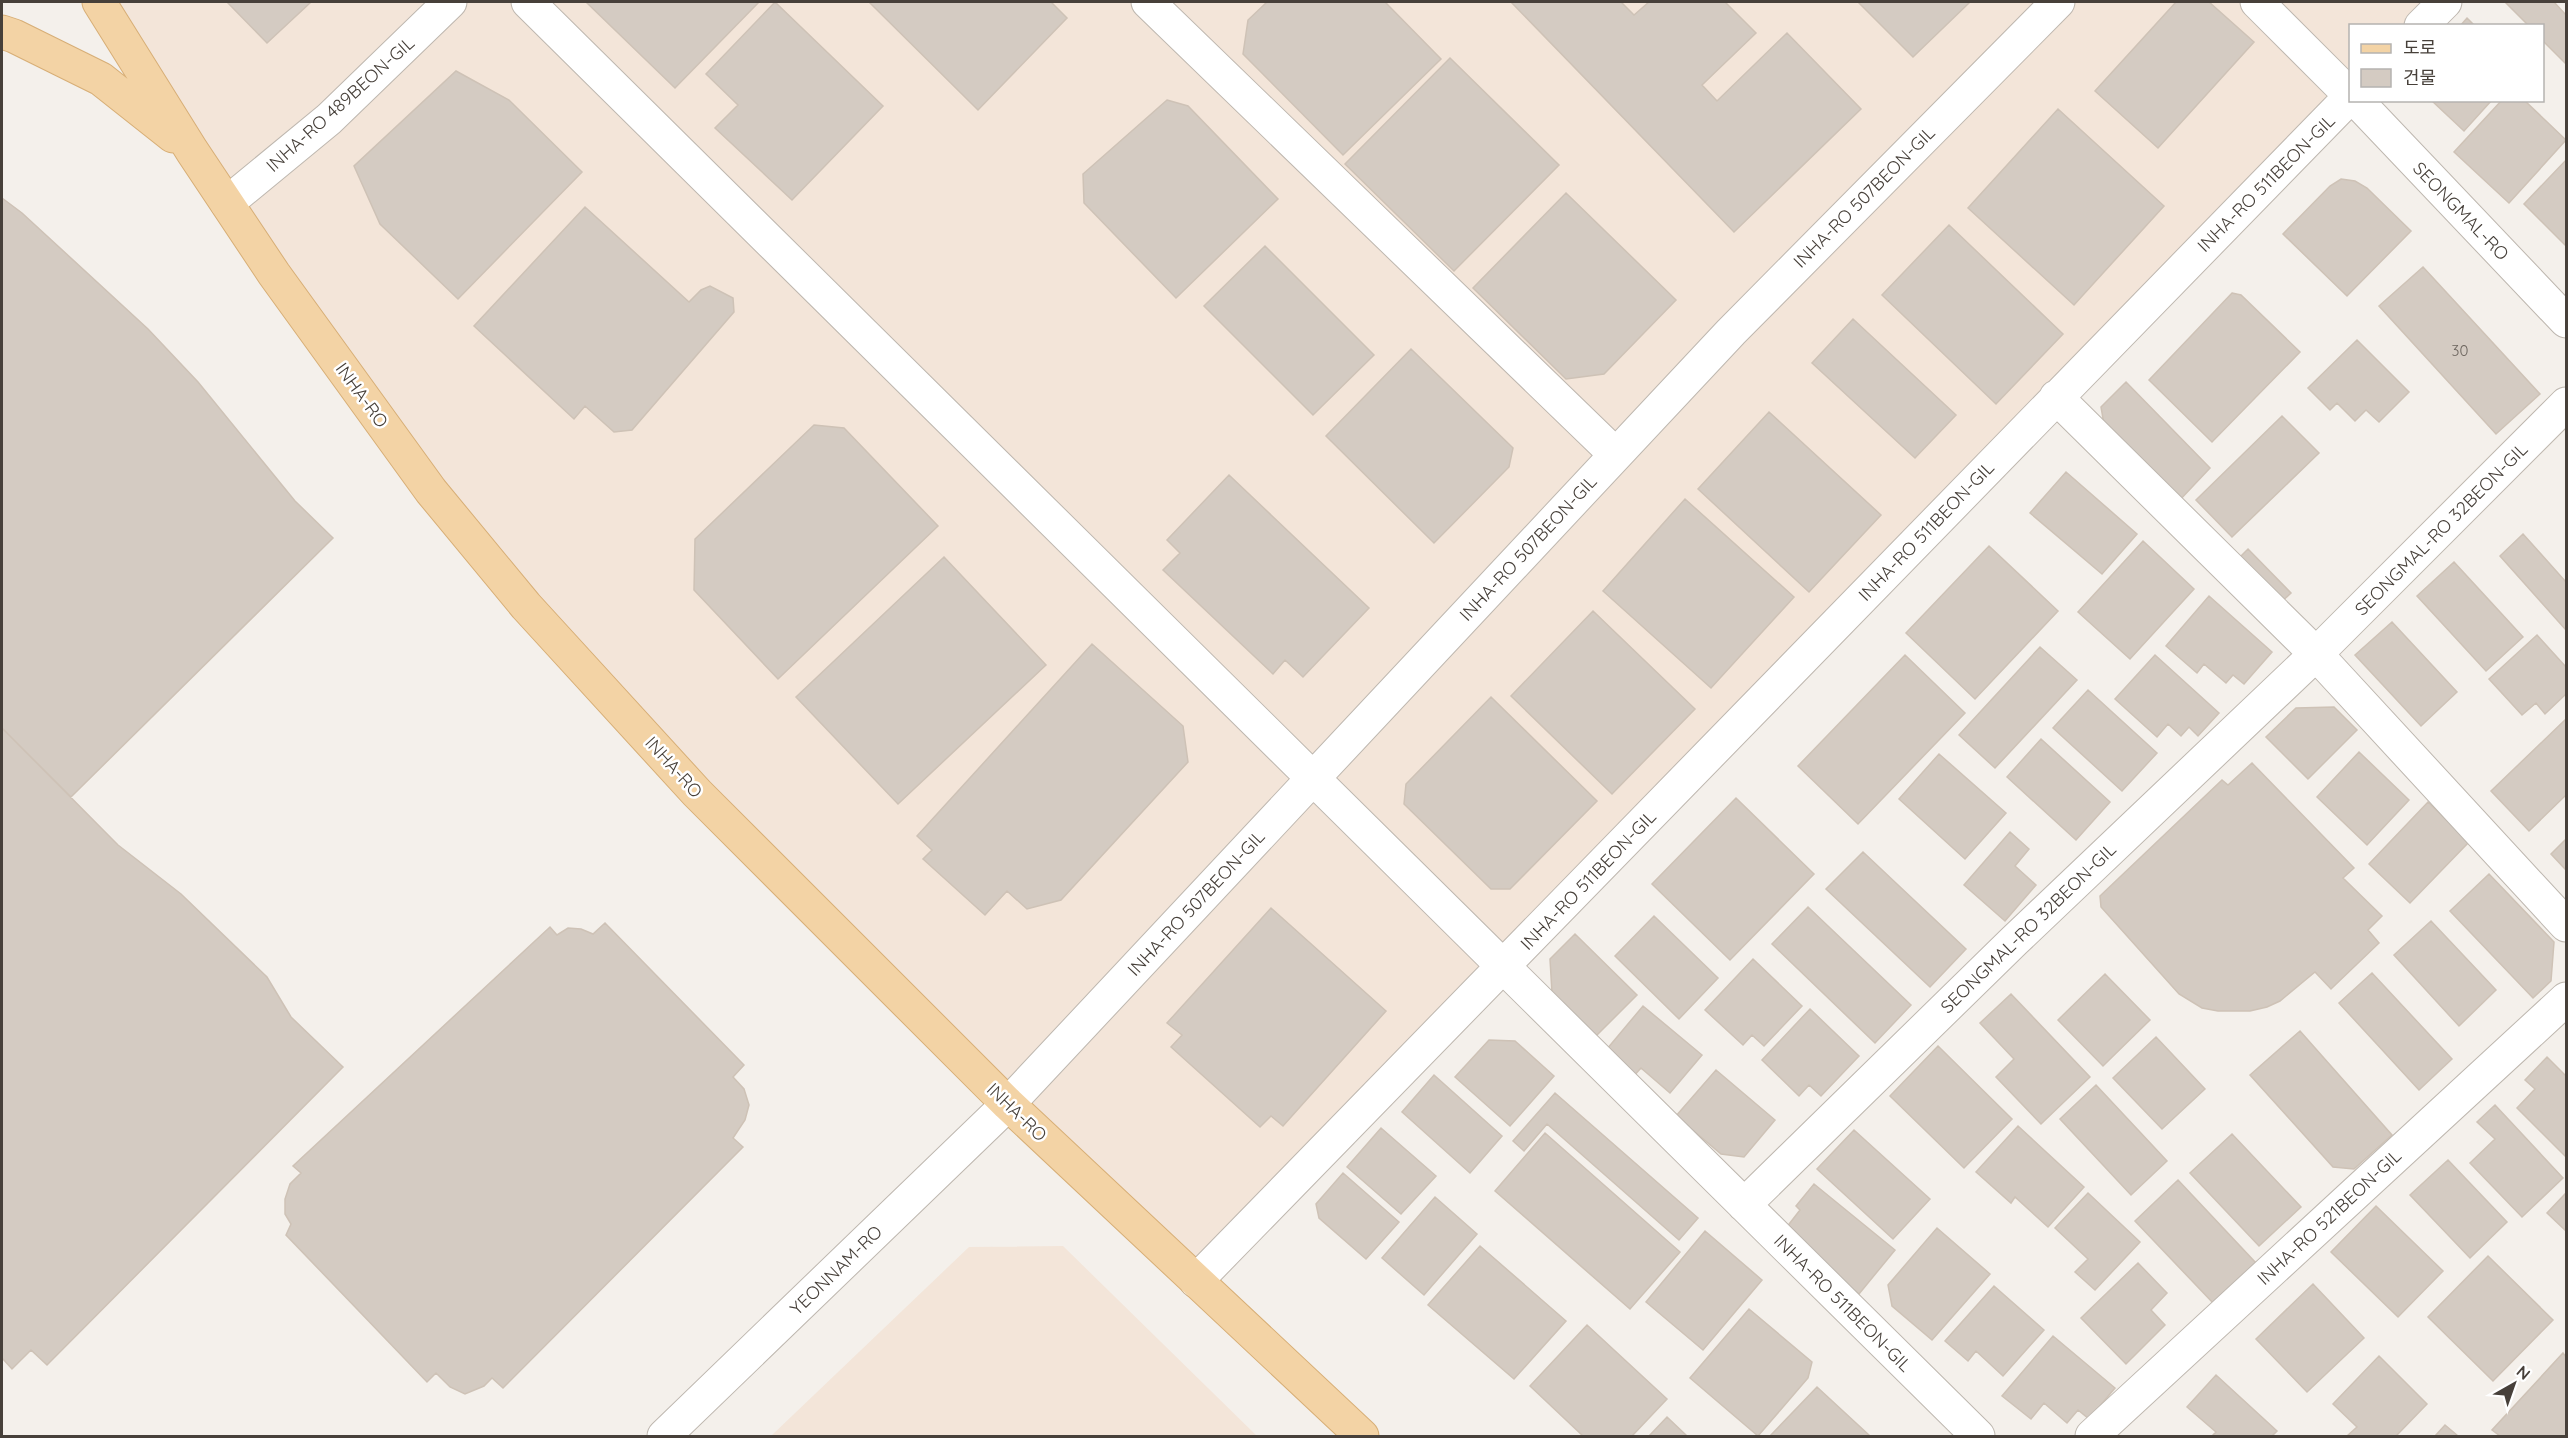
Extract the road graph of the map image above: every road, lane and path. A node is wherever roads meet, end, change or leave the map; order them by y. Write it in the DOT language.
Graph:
graph roads {
  1 [pos="99,2"];
  2 [pos="450,2"];
  3 [pos="528,2"];
  4 [pos="1148,2"];
  5 [pos="2058,2"];
  6 [pos="2257,2"];
  7 [pos="2445,2"];
  8 [pos="2423,24"];
  9 [pos="2,32"];
  10 [pos="2349,95"];
  11 [pos="2349,97"];
  12 [pos="2358,102"];
  13 [pos="192,151"];
  14 [pos="227,203"];
  15 [pos="2566,321"];
  16 [pos="2056,397"];
  17 [pos="2566,404"];
  18 [pos="1615,454"];
  19 [pos="2316,654"];
  20 [pos="1313,780"];
  21 [pos="2566,925"];
  22 [pos="1504,966"];
  23 [pos="2566,999"];
  24 [pos="1008,1104"];
  25 [pos="1743,1204"];
  26 [pos="1196,1281"];
  27 [pos="664,1437"];
  28 [pos="1362,1437"];
  29 [pos="1978,1437"];
  30 [pos="2092,1437"];
  1 -- 13 [label="main road, INHA-RO"];
  2 -- 14 [label="street, INHA-RO 489BEON-GIL"];
  3 -- 20 [label="street"];
  4 -- 18 [label="street"];
  5 -- 18 [label="street, INHA-RO 507BEON-GIL"];
  6 -- 10 [label="street"];
  7 -- 8 [label="street"];
  9 -- 13 [label="main road"];
  11 -- 16 [label="street, INHA-RO 511BEON-GIL"];
  12 -- 15 [label="street, SEONGMAL-RO"];
  13 -- 14 [label="main road, INHA-RO"];
  14 -- 24 [label="main road, INHA-RO"];
  16 -- 19 [label="street"];
  16 -- 22 [label="street, INHA-RO 511BEON-GIL"];
  17 -- 19 [label="street, SEONGMAL-RO 32BEON-GIL"];
  18 -- 20 [label="street, INHA-RO 507BEON-GIL"];
  19 -- 21 [label="street"];
  19 -- 25 [label="street, SEONGMAL-RO 32BEON-GIL"];
  20 -- 22 [label="street"];
  20 -- 24 [label="street, INHA-RO 507BEON-GIL"];
  22 -- 25 [label="street, INHA-RO 511BEON-GIL"];
  22 -- 26 [label="street, INHA-RO 511BEON-GIL"];
  23 -- 30 [label="street, INHA-RO 521BEON-GIL"];
  24 -- 26 [label="main road, INHA-RO"];
  24 -- 27 [label="street, YEONNAM-RO"];
  25 -- 29 [label="street, INHA-RO 511BEON-GIL"];
  26 -- 28 [label="main road, INHA-RO"];
}
